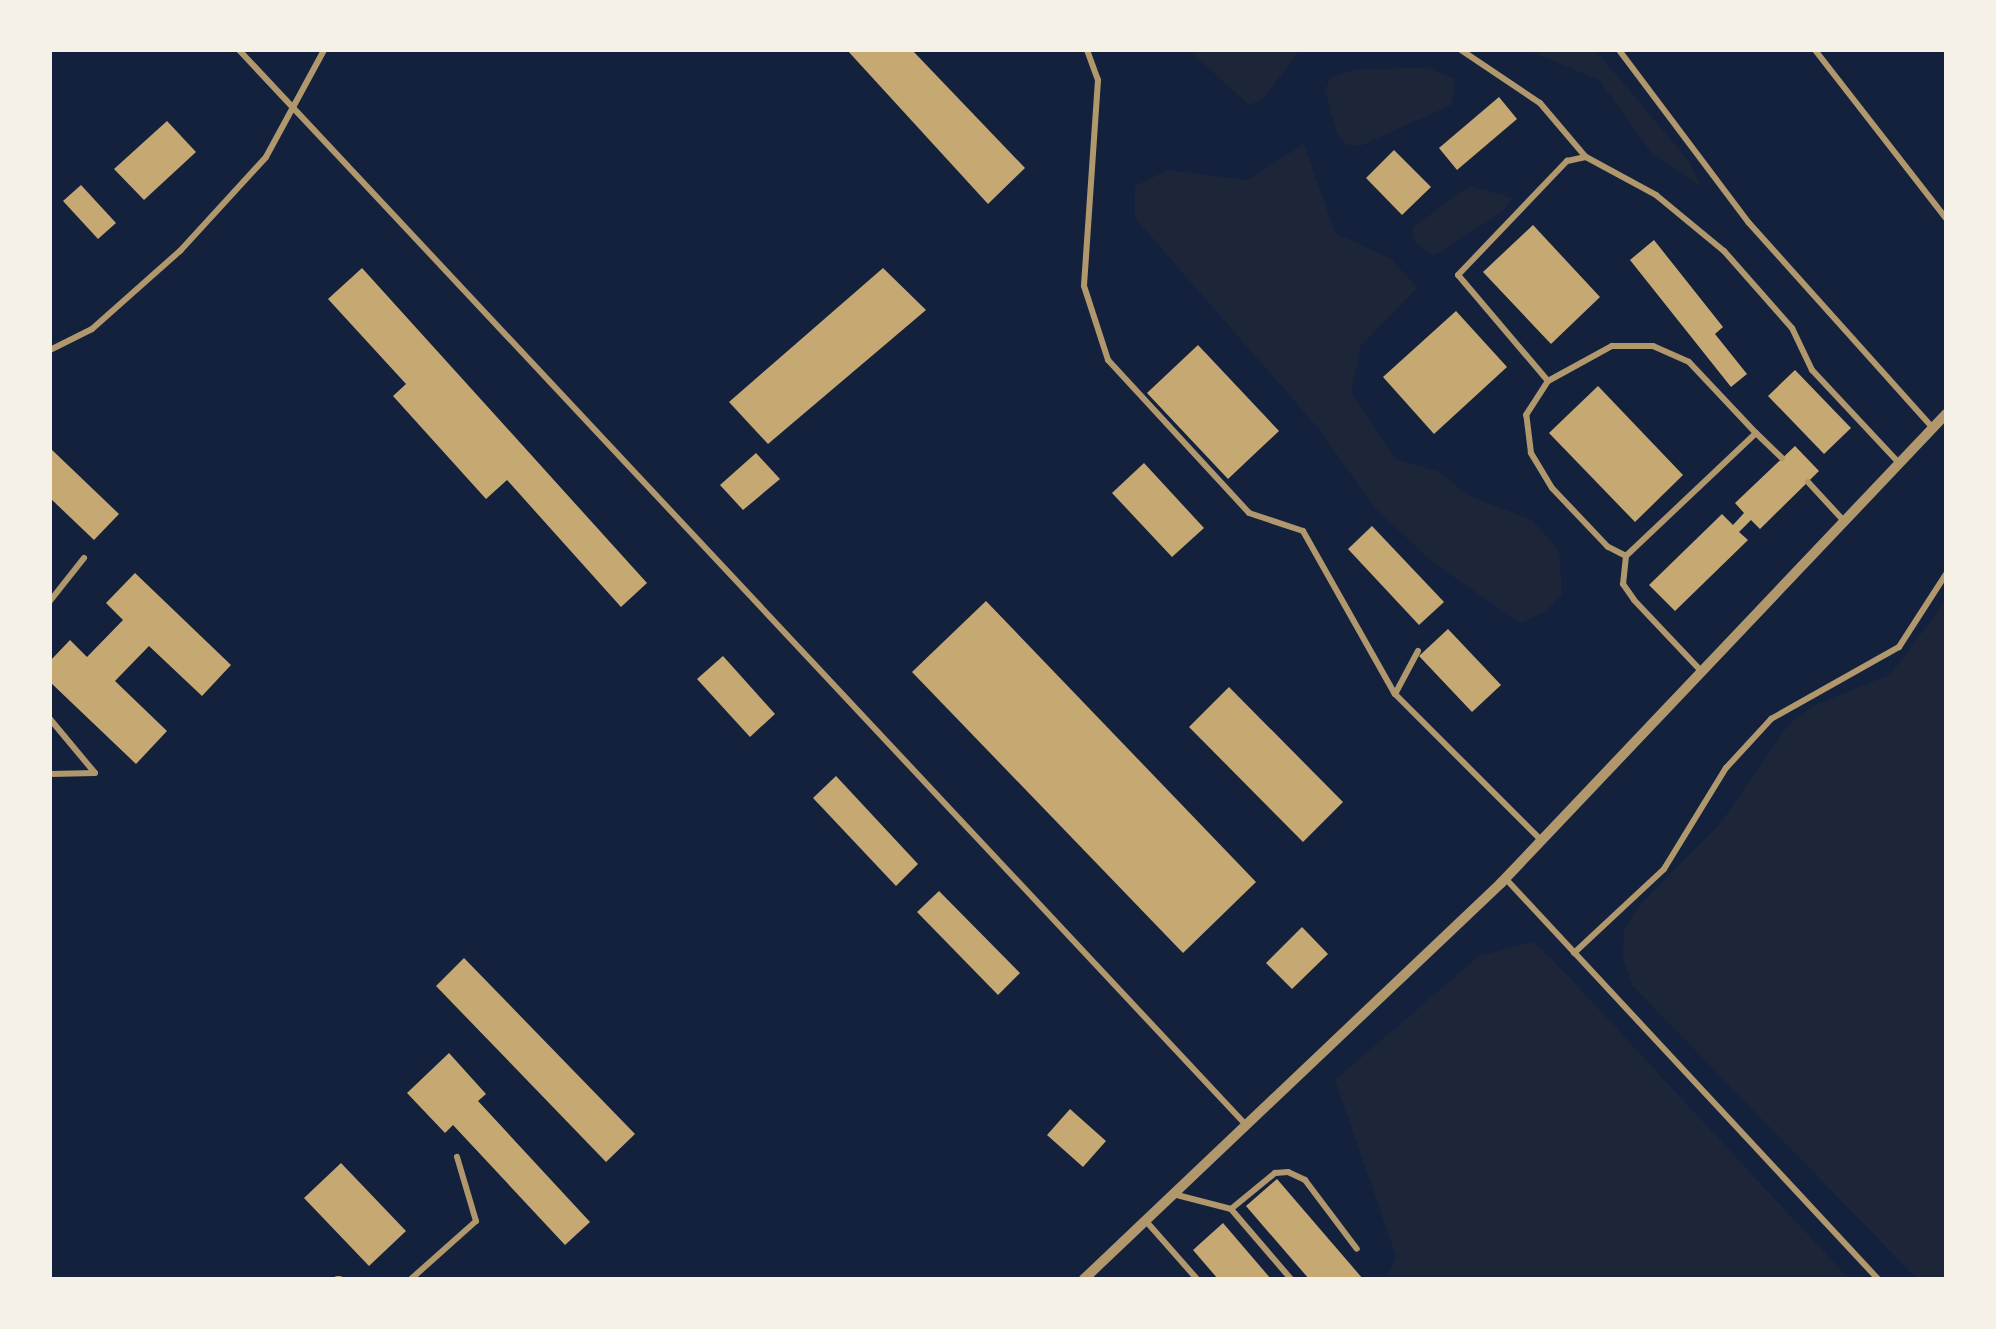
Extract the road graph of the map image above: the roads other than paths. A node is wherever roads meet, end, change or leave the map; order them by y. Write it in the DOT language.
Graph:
graph roads {
  1 [pos="239,50"];
  2 [pos="324,50"];
  3 [pos="1087,50"];
  4 [pos="1462,50"];
  5 [pos="1619,50"];
  6 [pos="1815,50"];
  7 [pos="289,104"];
  8 [pos="1586,157"];
  9 [pos="1946,218"];
  10 [pos="50,350"];
  11 [pos="1548,381"];
  12 [pos="1946,414"];
  13 [pos="1932,427"];
  14 [pos="1756,433"];
  15 [pos="1782,458"];
  16 [pos="1899,462"];
  17 [pos="1808,482"];
  18 [pos="1844,522"];
  19 [pos="1626,556"];
  20 [pos="84,558"];
  21 [pos="1946,574"];
  22 [pos="50,601"];
  23 [pos="1418,651"];
  24 [pos="1702,673"];
  25 [pos="1395,694"];
  26 [pos="50,719"];
  27 [pos="50,774"];
  28 [pos="1542,841"];
  29 [pos="1505,878"];
  30 [pos="1574,953"];
  31 [pos="1245,1124"];
  32 [pos="458,1157"];
  33 [pos="1173,1194"];
  34 [pos="1231,1209"];
  35 [pos="1145,1220"];
  36 [pos="1357,1249"];
  37 [pos="411,1279"];
  38 [pos="1084,1279"];
  39 [pos="1197,1279"];
  40 [pos="1292,1279"];
  41 [pos="1878,1279"];
  1 -- 7 [label="lane"];
  2 -- 7 [label="lane"];
  3 -- 25 [label="lane"];
  4 -- 8 [label="lane"];
  5 -- 13 [label="lane"];
  6 -- 9 [label="lane"];
  7 -- 10 [label="lane"];
  7 -- 31 [label="lane"];
  8 -- 11 [label="lane"];
  8 -- 16 [label="lane"];
  11 -- 14 [label="lane"];
  11 -- 19 [label="lane"];
  12 -- 13 [label="street"];
  13 -- 16 [label="street"];
  14 -- 15 [label="lane"];
  14 -- 19 [label="lane"];
  16 -- 18 [label="street"];
  17 -- 18 [label="lane"];
  18 -- 24 [label="street"];
  19 -- 24 [label="lane"];
  20 -- 22 [label="lane"];
  21 -- 30 [label="lane"];
  23 -- 25 [label="lane"];
  24 -- 28 [label="street"];
  25 -- 28 [label="lane"];
  26 -- 27 [label="lane"];
  28 -- 29 [label="street"];
  29 -- 30 [label="lane"];
  29 -- 31 [label="street"];
  30 -- 41 [label="lane"];
  31 -- 33 [label="street"];
  32 -- 37 [label="lane"];
  33 -- 34 [label="lane"];
  33 -- 35 [label="street"];
  34 -- 36 [label="lane"];
  34 -- 40 [label="lane"];
  35 -- 38 [label="street"];
  35 -- 39 [label="lane"];
}
